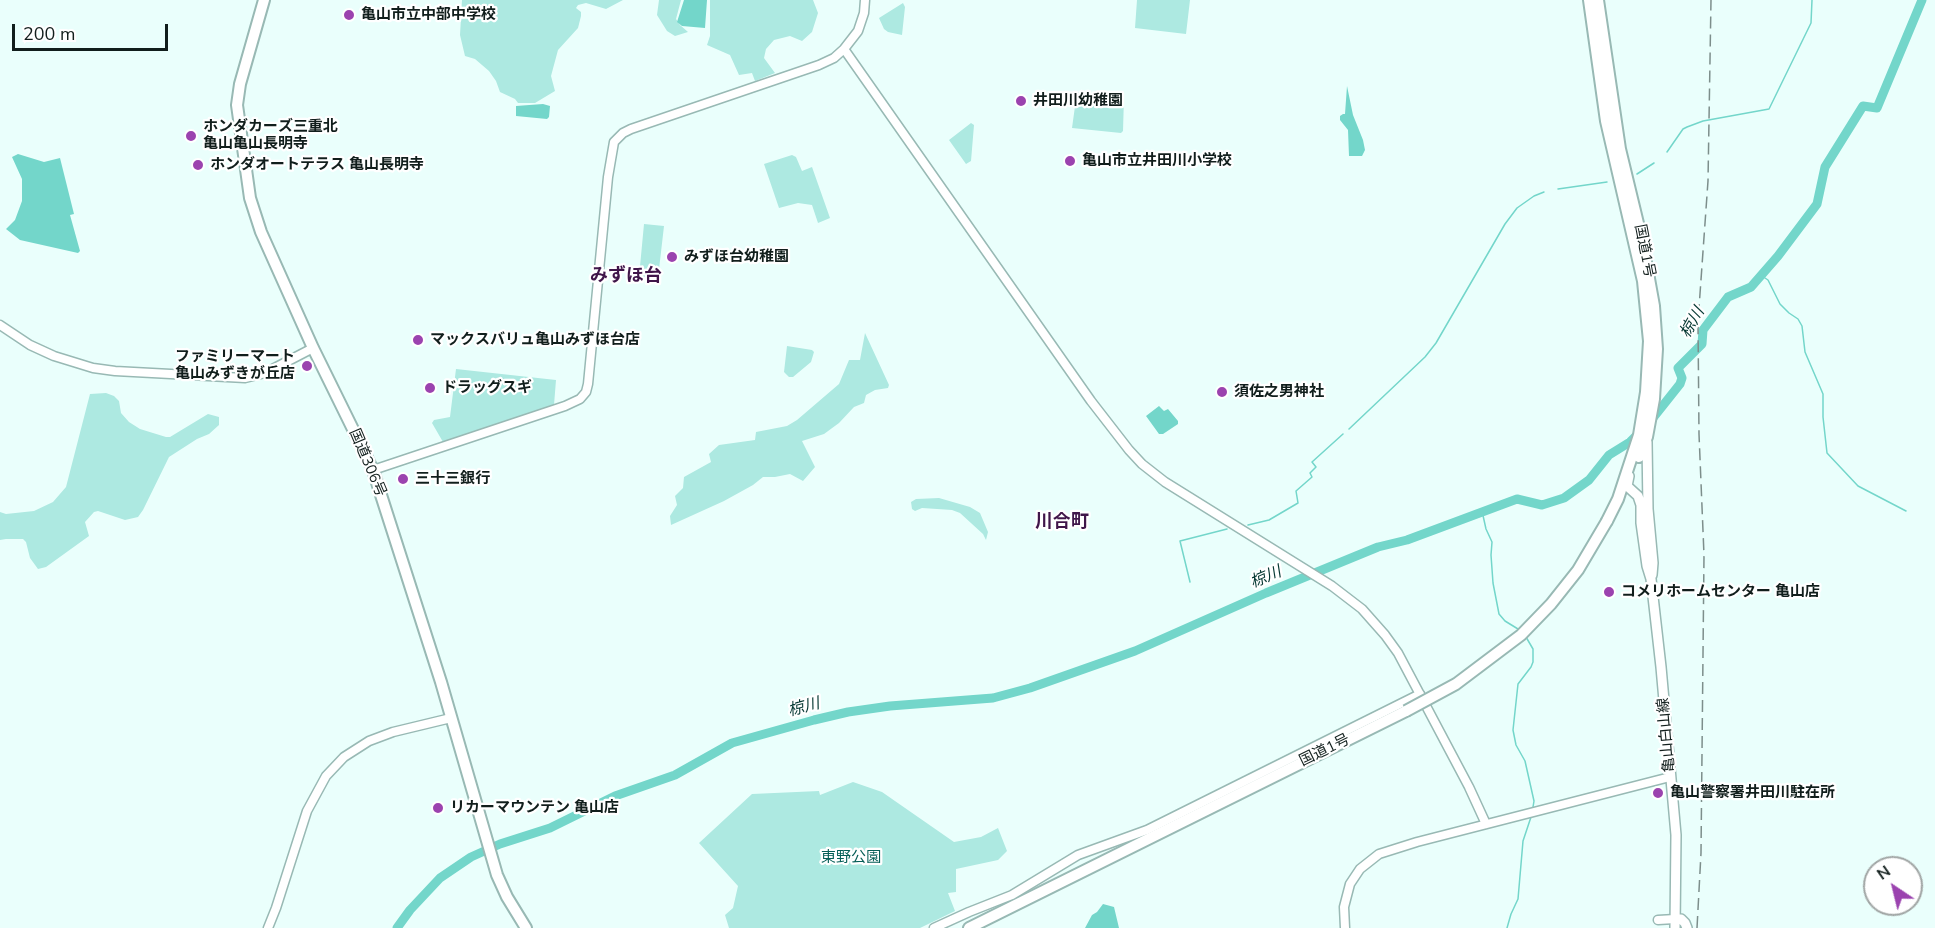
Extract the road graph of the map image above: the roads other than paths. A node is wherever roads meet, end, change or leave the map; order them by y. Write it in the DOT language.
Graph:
graph roads {
  1 [pos="264,0"];
  2 [pos="865,0"];
  3 [pos="1589,0"];
  4 [pos="1598,0"];
  5 [pos="844,49"];
  6 [pos="0,325"];
  7 [pos="313,348"];
  8 [pos="1647,436"];
  9 [pos="1636,448"];
  10 [pos="373,470"];
  11 [pos="1627,486"];
  12 [pos="1618,499"];
  13 [pos="1651,579"];
  14 [pos="1420,694"];
  15 [pos="451,718"];
  16 [pos="1670,777"];
  17 [pos="1486,824"];
  18 [pos="1658,920"];
  19 [pos="1675,924"];
  20 [pos="268,928"];
  21 [pos="526,928"];
  22 [pos="934,928"];
  23 [pos="969,928"];
  24 [pos="1345,928"];
  25 [pos="1687,928"];
  1 -- 7 [label="highway, 国道306号"];
  2 -- 5 [label="street"];
  3 -- 9 [label="highway, 国道1号"];
  4 -- 8 [label="highway, 国道1号"];
  5 -- 10 [label="street"];
  5 -- 14 [label="street"];
  6 -- 7 [label="street"];
  7 -- 10 [label="highway, 国道306号"];
  8 -- 11 [label="highway, 国道1号"];
  8 -- 13 [label="main road, 亀山白山線"];
  9 -- 11 [label="main road"];
  9 -- 12 [label="highway, 国道1号"];
  10 -- 15 [label="highway, 国道306号"];
  11 -- 12 [label="highway, 国道1号"];
  11 -- 13 [label="main road, 亀山白山線"];
  12 -- 23 [label="highway, 国道1号, bridge"];
  13 -- 16 [label="main road, 亀山白山線"];
  14 -- 17 [label="street"];
  14 -- 22 [label="street"];
  15 -- 20 [label="street"];
  15 -- 21 [label="highway, 国道306号"];
  16 -- 17 [label="street"];
  16 -- 19 [label="main road, 亀山白山線"];
  17 -- 24 [label="street"];
  18 -- 19 [label="street"];
  19 -- 25 [label="main road"];
}
